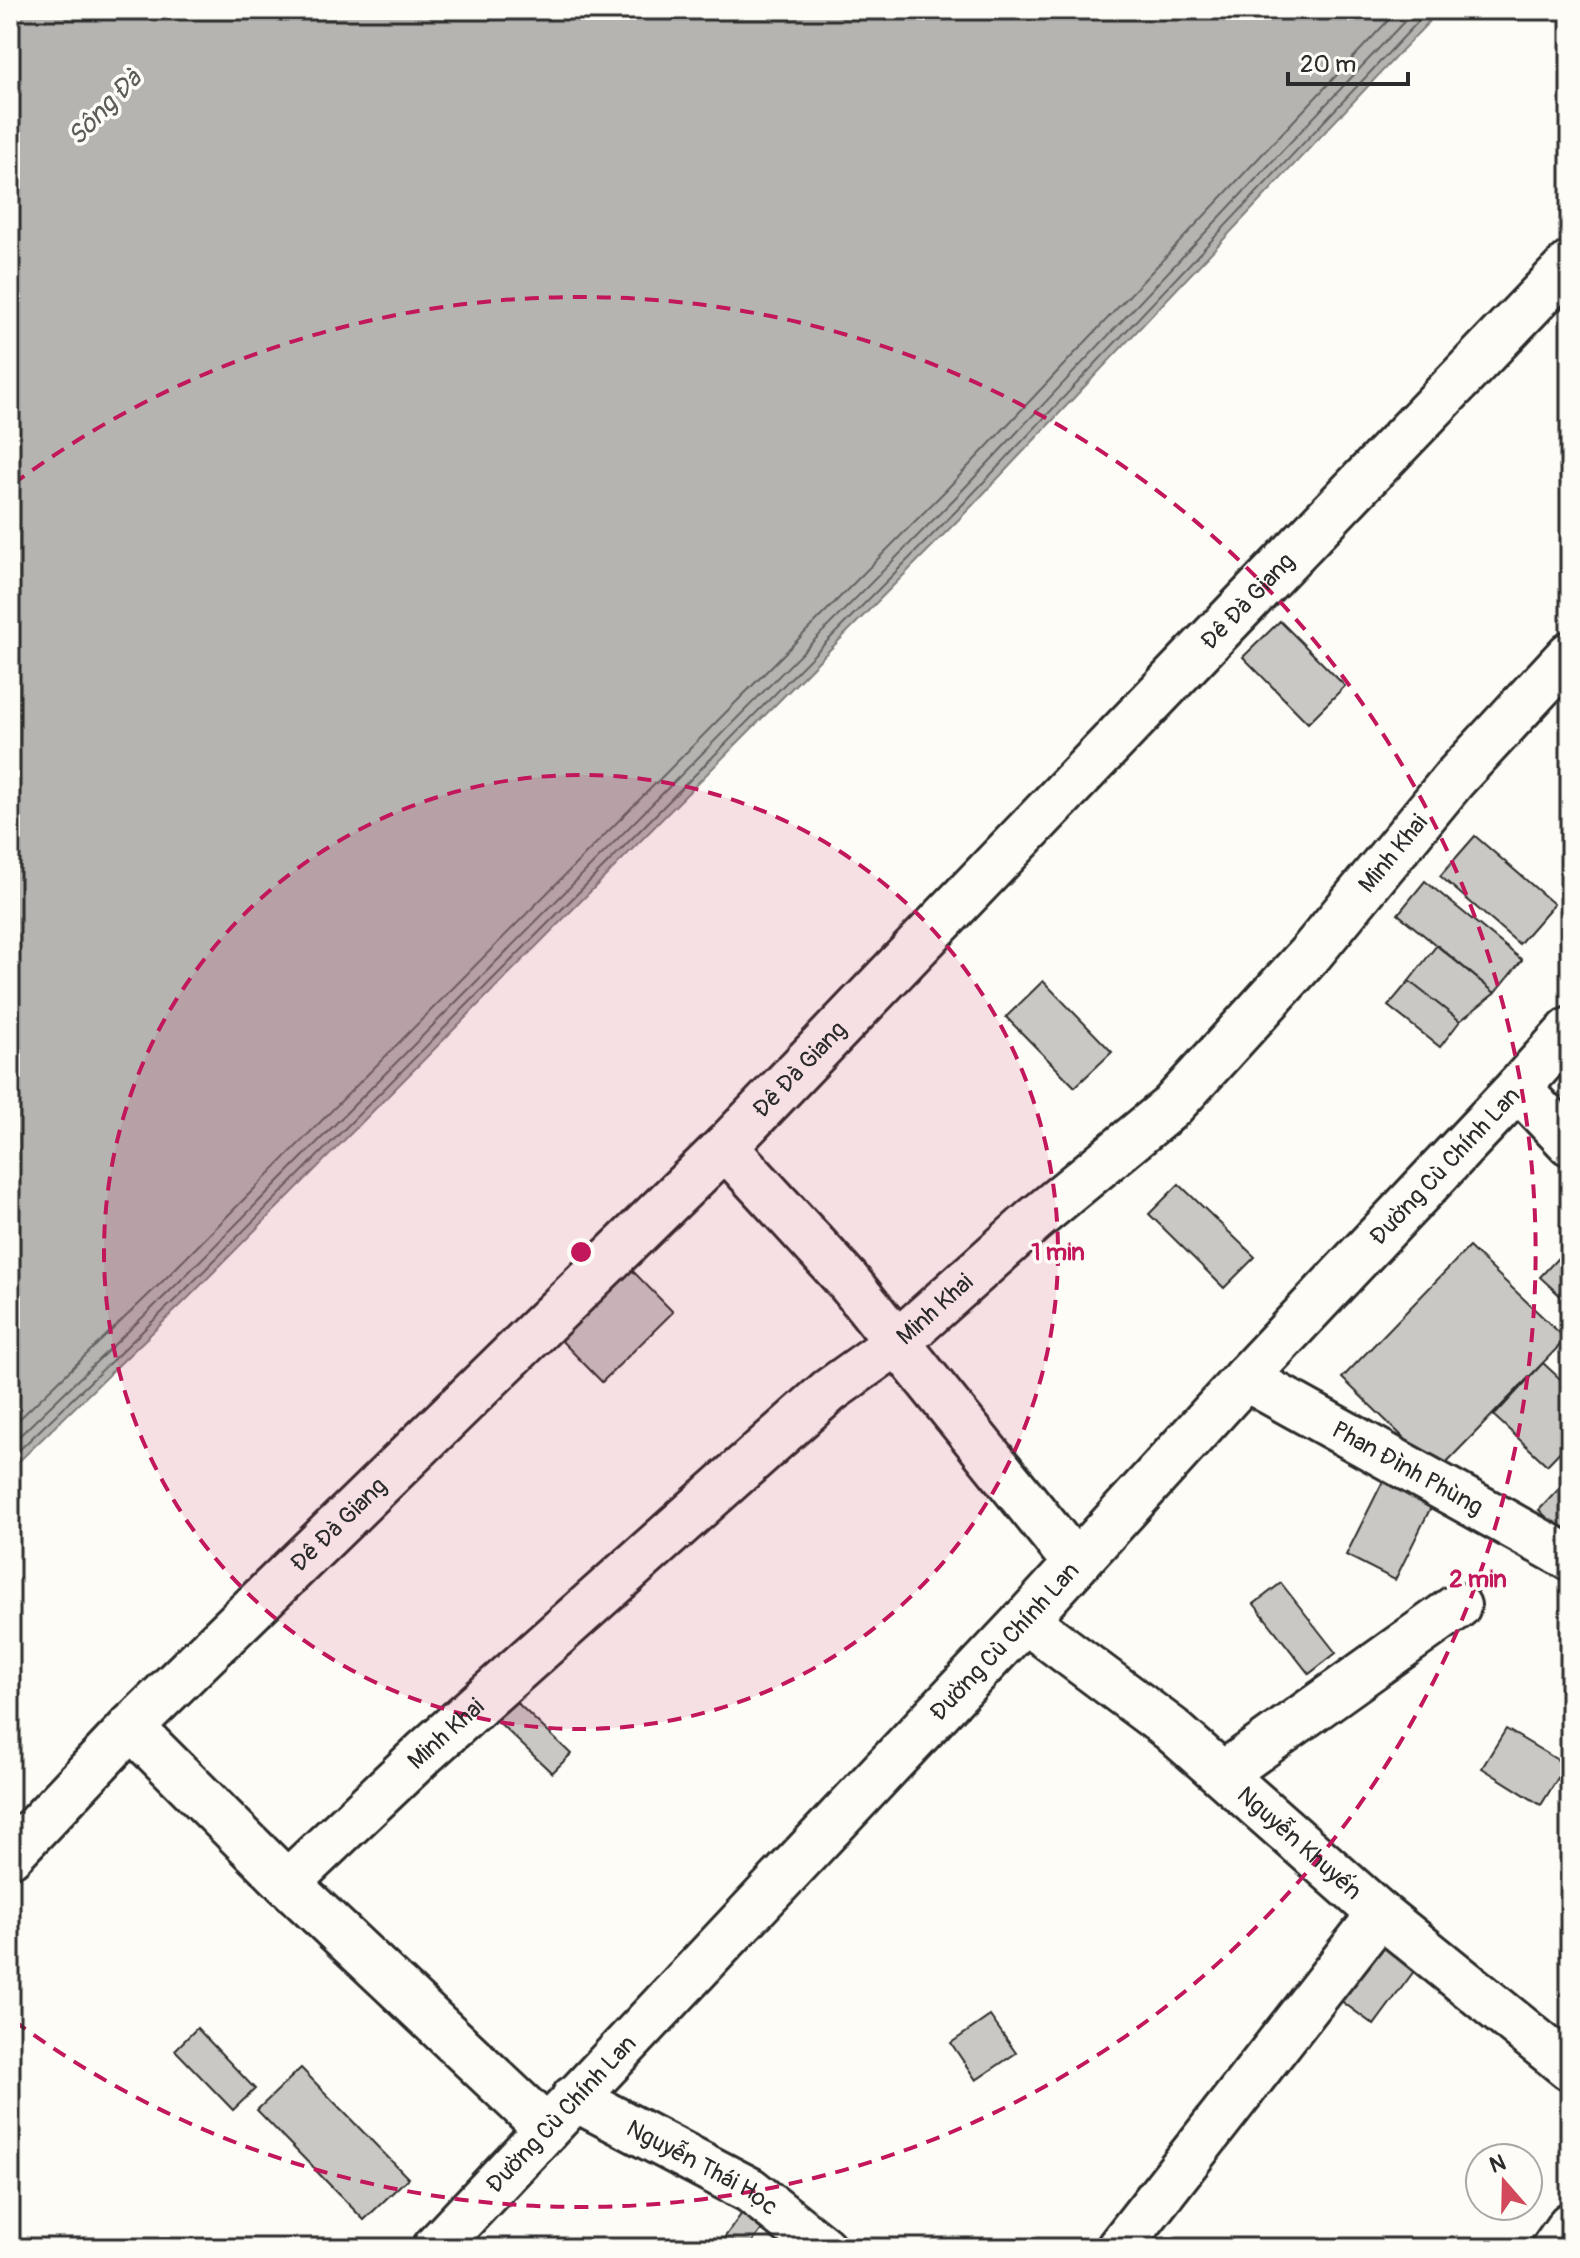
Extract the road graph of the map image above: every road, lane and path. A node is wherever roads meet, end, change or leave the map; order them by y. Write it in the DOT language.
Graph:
graph roads {
  1 [pos="1570,264"];
  2 [pos="1570,654"];
  3 [pos="1570,1030"];
  4 [pos="1518,1088"];
  5 [pos="1570,1143"];
  6 [pos="725,1147"];
  7 [pos="899,1341"];
  8 [pos="1245,1378"];
  9 [pos="1570,1558"];
  10 [pos="1076,1564"];
  11 [pos="1458,1606"];
  12 [pos="1025,1620"];
  13 [pos="131,1727"];
  14 [pos="1223,1774"];
  15 [pos="10,1855"];
  16 [pos="287,1883"];
  17 [pos="1380,1914"];
  18 [pos="1570,2068"];
  19 [pos="560,2113"];
  20 [pos="1570,2225"];
  21 [pos="435,2248"];
  22 [pos="823,2248"];
  23 [pos="1119,2248"];
  24 [pos="1554,2248"];
  1 -- 6 [label="street, Đê Đà Giang"];
  2 -- 7 [label="street, Minh Khai"];
  3 -- 4 [label="street, Đường Cù Chính Lan"];
  4 -- 5 [label="street"];
  4 -- 8 [label="street, Đường Cù Chính Lan"];
  6 -- 7 [label="street"];
  6 -- 13 [label="street, Đê Đà Giang"];
  7 -- 10 [label="street"];
  7 -- 16 [label="street, Minh Khai"];
  8 -- 9 [label="street, Phan Đình Phùng"];
  8 -- 10 [label="street, Đường Cù Chính Lan"];
  10 -- 12 [label="street, Đường Cù Chính Lan"];
  11 -- 14 [label="street"];
  12 -- 14 [label="street, Nguyễn Khuyến"];
  12 -- 19 [label="street, Đường Cù Chính Lan"];
  13 -- 15 [label="street, Đê Đà Giang"];
  13 -- 16 [label="street, Nguyễn Thái Học"];
  14 -- 17 [label="street, Nguyễn Khuyến"];
  16 -- 19 [label="street, Nguyễn Thái Học"];
  17 -- 18 [label="street, Nguyễn Khuyến"];
  17 -- 23 [label="street"];
  19 -- 21 [label="street, Đường Cù Chính Lan"];
  19 -- 22 [label="street, Nguyễn Thái Học"];
  20 -- 24 [label="street"];
}
